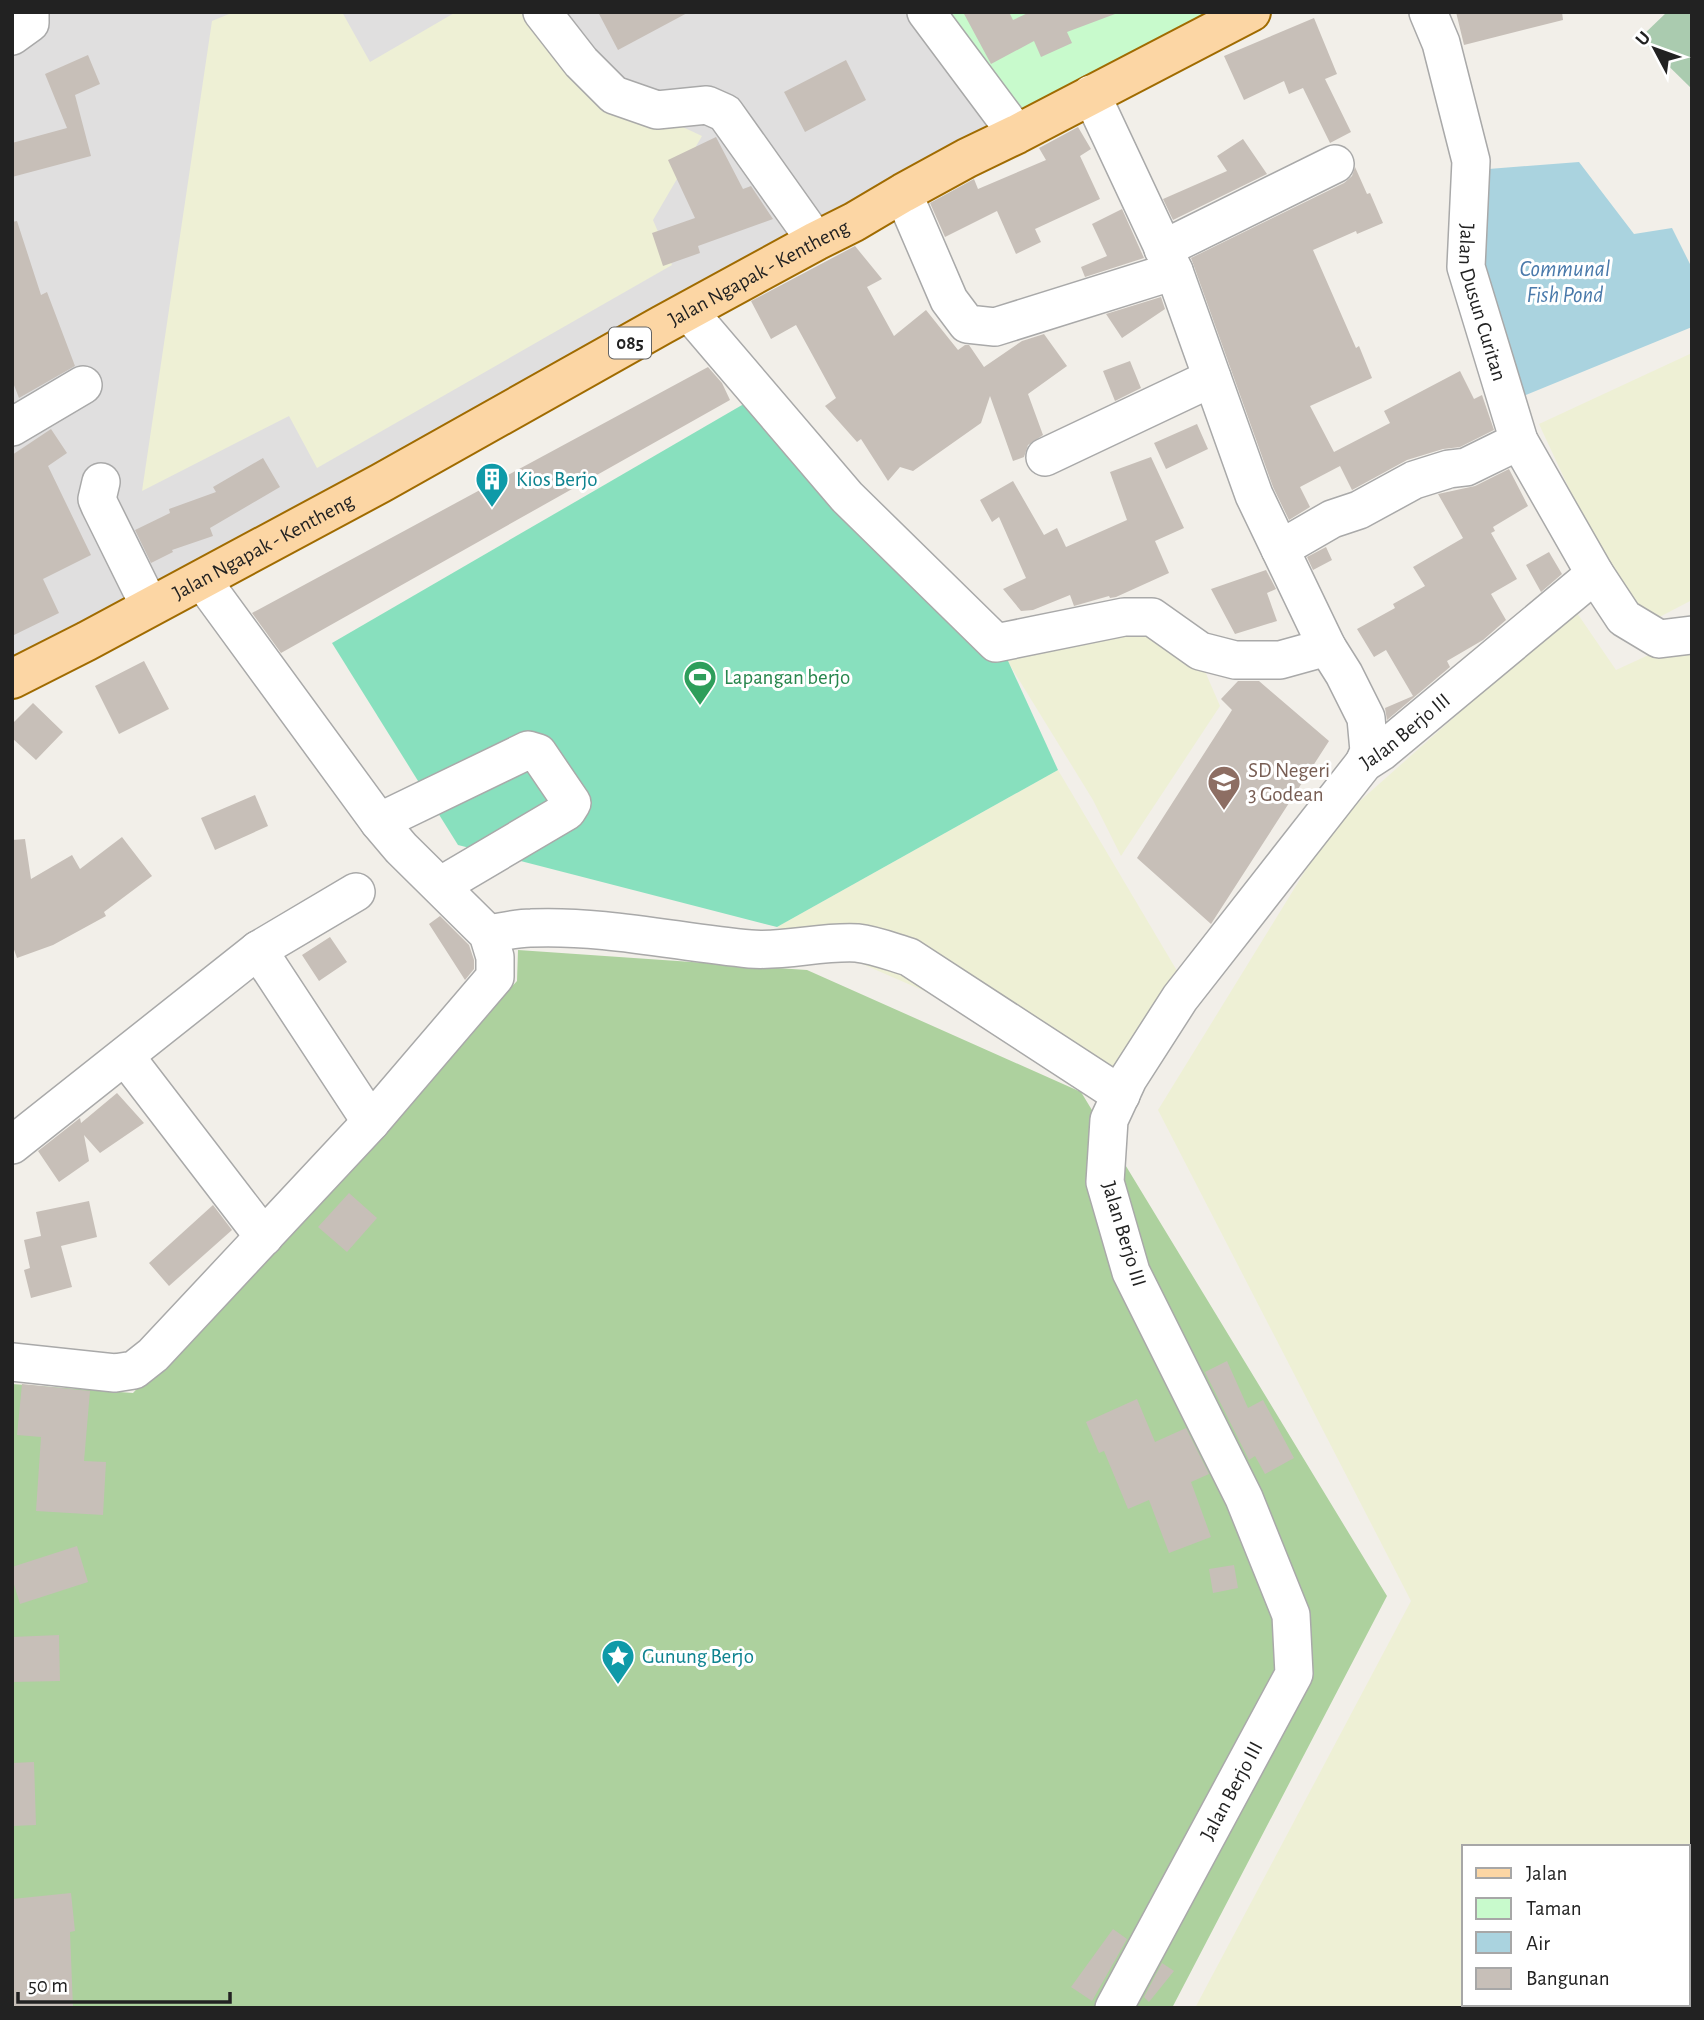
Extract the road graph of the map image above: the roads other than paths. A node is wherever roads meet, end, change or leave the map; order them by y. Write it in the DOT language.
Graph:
graph roads {
  1 [pos="30,12"];
  2 [pos="542,12"];
  3 [pos="926,12"];
  4 [pos="1251,12"];
  5 [pos="1428,12"];
  6 [pos="12,36"];
  7 [pos="1091,94"];
  8 [pos="1017,134"];
  9 [pos="1335,164"];
  10 [pos="903,192"];
  11 [pos="816,241"];
  12 [pos="1168,260"];
  13 [pos="689,312"];
  14 [pos="1212,378"];
  15 [pos="83,385"];
  16 [pos="12,427"];
  17 [pos="1519,442"];
  18 [pos="1045,457"];
  19 [pos="101,482"];
  20 [pos="1280,549"];
  21 [pos="1595,574"];
  22 [pos="202,579"];
  23 [pos="149,607"];
  24 [pos="1692,635"];
  25 [pos="1327,647"];
  26 [pos="12,679"];
  27 [pos="1364,762"];
  28 [pos="379,822"];
  29 [pos="440,886"];
  30 [pos="356,892"];
  31 [pos="488,934"];
  32 [pos="258,950"];
  33 [pos="125,1056"];
  34 [pos="1121,1095"];
  35 [pos="370,1122"];
  36 [pos="12,1145"];
  37 [pos="264,1237"];
  38 [pos="12,1362"];
  39 [pos="1114,2008"];
  1 -- 6 [label="street"];
  2 -- 11 [label="street"];
  3 -- 8 [label="street"];
  4 -- 7 [label="main road, Jalan Ngapak - Kentheng / 085"];
  5 -- 17 [label="street, Jalan Dusun Curitan"];
  7 -- 8 [label="main road, Jalan Ngapak - Kentheng / 085"];
  7 -- 12 [label="street"];
  8 -- 10 [label="main road, Jalan Ngapak - Kentheng / 085"];
  9 -- 12 [label="street"];
  10 -- 11 [label="main road, Jalan Ngapak - Kentheng / 085"];
  10 -- 12 [label="street"];
  11 -- 13 [label="main road, Jalan Ngapak - Kentheng / 085"];
  12 -- 14 [label="street"];
  13 -- 22 [label="main road, Jalan Ngapak - Kentheng / 085"];
  13 -- 25 [label="street"];
  14 -- 18 [label="street"];
  14 -- 20 [label="street"];
  15 -- 16 [label="street"];
  17 -- 20 [label="street"];
  17 -- 21 [label="street, Jalan Dusun Curitan"];
  19 -- 23 [label="street"];
  20 -- 25 [label="street"];
  21 -- 24 [label="street, Jalan Dusun Curitan"];
  21 -- 27 [label="street, Jalan Berjo III"];
  22 -- 23 [label="main road, Jalan Ngapak - Kentheng / 085"];
  22 -- 28 [label="street"];
  23 -- 26 [label="main road, Jalan Ngapak - Kentheng / 085"];
  25 -- 27 [label="street"];
  27 -- 34 [label="street, Jalan Berjo III"];
  28 -- 29 [label="street"];
  28 -- 29 [label="street"];
  29 -- 31 [label="street"];
  30 -- 32 [label="street"];
  31 -- 34 [label="street"];
  31 -- 35 [label="street"];
  32 -- 33 [label="street"];
  32 -- 35 [label="street"];
  33 -- 36 [label="street"];
  33 -- 37 [label="street"];
  34 -- 39 [label="street, Jalan Berjo III"];
  35 -- 37 [label="street"];
  37 -- 38 [label="street"];
}
